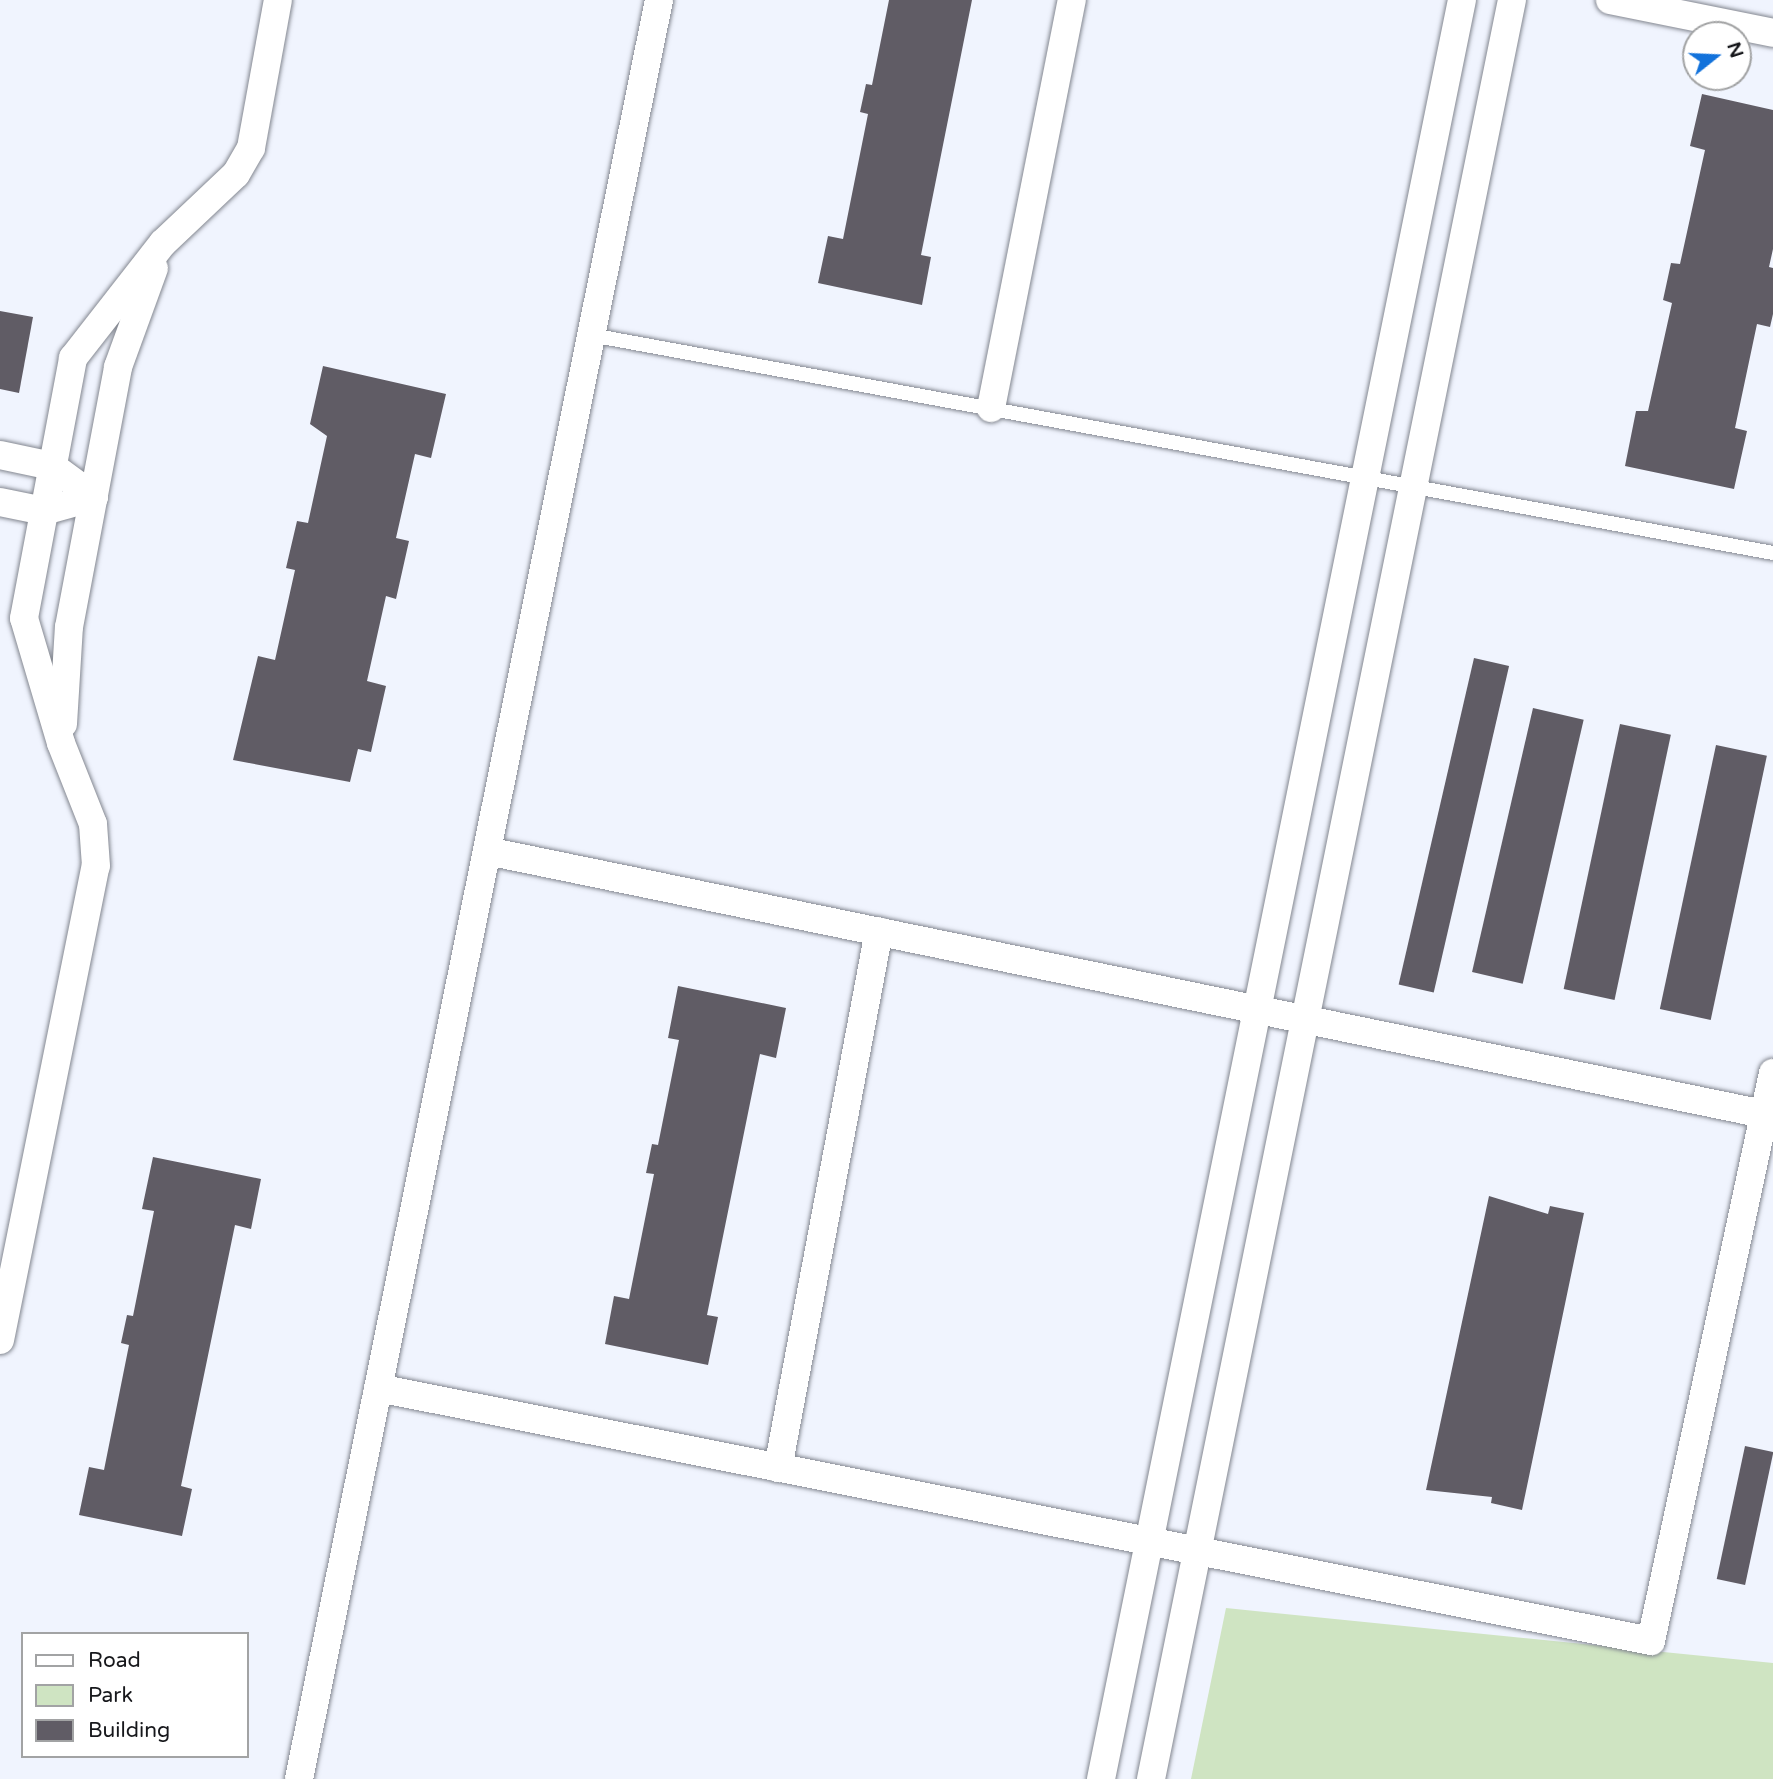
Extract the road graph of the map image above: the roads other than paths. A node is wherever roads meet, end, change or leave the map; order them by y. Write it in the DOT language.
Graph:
graph roads {
  1 [pos="278,0"];
  2 [pos="659,0"];
  3 [pos="1072,0"];
  4 [pos="1462,0"];
  5 [pos="1512,0"];
  6 [pos="1610,0"];
  7 [pos="1773,33"];
  8 [pos="163,243"];
  9 [pos="591,335"];
  10 [pos="991,408"];
  11 [pos="0,455"];
  12 [pos="52,466"];
  13 [pos="1366,478"];
  14 [pos="1413,487"];
  15 [pos="94,498"];
  16 [pos="0,502"];
  17 [pos="44,511"];
  18 [pos="1773,553"];
  19 [pos="61,743"];
  20 [pos="487,851"];
  21 [pos="879,931"];
  22 [pos="1257,1009"];
  23 [pos="1306,1019"];
  24 [pos="1773,1073"];
  25 [pos="1769,1115"];
  26 [pos="0,1340"];
  27 [pos="378,1388"];
  28 [pos="778,1468"];
  29 [pos="1150,1541"];
  30 [pos="1198,1551"];
  31 [pos="299,1779"];
  32 [pos="1101,1779"];
  33 [pos="1151,1779"];
  1 -- 8 [label="street"];
  2 -- 9 [label="street"];
  3 -- 10 [label="street"];
  4 -- 13 [label="street"];
  5 -- 14 [label="street"];
  6 -- 7 [label="street"];
  8 -- 12 [label="street"];
  8 -- 15 [label="street"];
  9 -- 10 [label="lane"];
  9 -- 20 [label="street"];
  10 -- 13 [label="lane"];
  11 -- 12 [label="street"];
  12 -- 15 [label="street"];
  12 -- 17 [label="street"];
  13 -- 14 [label="lane"];
  13 -- 22 [label="street"];
  14 -- 18 [label="lane"];
  14 -- 23 [label="street"];
  15 -- 17 [label="street"];
  15 -- 19 [label="street"];
  16 -- 17 [label="street"];
  17 -- 19 [label="street"];
  19 -- 26 [label="street"];
  20 -- 21 [label="street"];
  20 -- 27 [label="street"];
  21 -- 22 [label="street"];
  21 -- 28 [label="street"];
  22 -- 23 [label="street"];
  22 -- 29 [label="street"];
  23 -- 25 [label="street"];
  23 -- 30 [label="street"];
  24 -- 25 [label="street"];
  25 -- 30 [label="street"];
  27 -- 28 [label="street"];
  27 -- 31 [label="street"];
  28 -- 29 [label="street"];
  29 -- 30 [label="street"];
  29 -- 32 [label="street"];
  30 -- 33 [label="street"];
}
